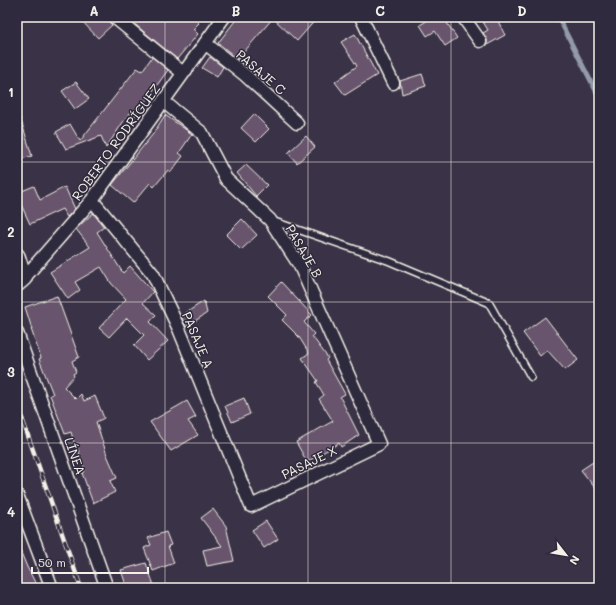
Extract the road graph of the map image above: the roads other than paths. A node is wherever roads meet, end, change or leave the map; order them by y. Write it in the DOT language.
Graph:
graph roads {
  1 [pos="114,17"];
  2 [pos="224,17"];
  3 [pos="361,17"];
  4 [pos="463,17"];
  5 [pos="480,41"];
  6 [pos="205,43"];
  7 [pos="183,73"];
  8 [pos="393,83"];
  9 [pos="163,101"];
  10 [pos="297,123"];
  11 [pos="92,200"];
  12 [pos="270,220"];
  13 [pos="17,256"];
  14 [pos="21,281"];
  15 [pos="17,333"];
  16 [pos="531,377"];
  17 [pos="379,444"];
  18 [pos="17,495"];
  19 [pos="251,506"];
  20 [pos="52,588"];
  21 [pos="107,588"];
  1 -- 7 [label="street"];
  2 -- 6 [label="street, ROBERTO RODRÍGUEZ"];
  3 -- 8 [label="street"];
  4 -- 5 [label="street"];
  6 -- 7 [label="street, ROBERTO RODRÍGUEZ"];
  6 -- 10 [label="street, PASAJE C"];
  7 -- 9 [label="street, ROBERTO RODRÍGUEZ"];
  9 -- 11 [label="street, ROBERTO RODRÍGUEZ"];
  9 -- 12 [label="street, PASAJE B"];
  11 -- 14 [label="street, ROBERTO RODRÍGUEZ"];
  11 -- 19 [label="street, PASAJE A"];
  12 -- 16 [label="lane"];
  12 -- 17 [label="street, PASAJE B"];
  13 -- 14 [label="street"];
  15 -- 21 [label="street, LÍNEA"];
  17 -- 19 [label="street, PASAJE X"];
  18 -- 20 [label="street"];
}
